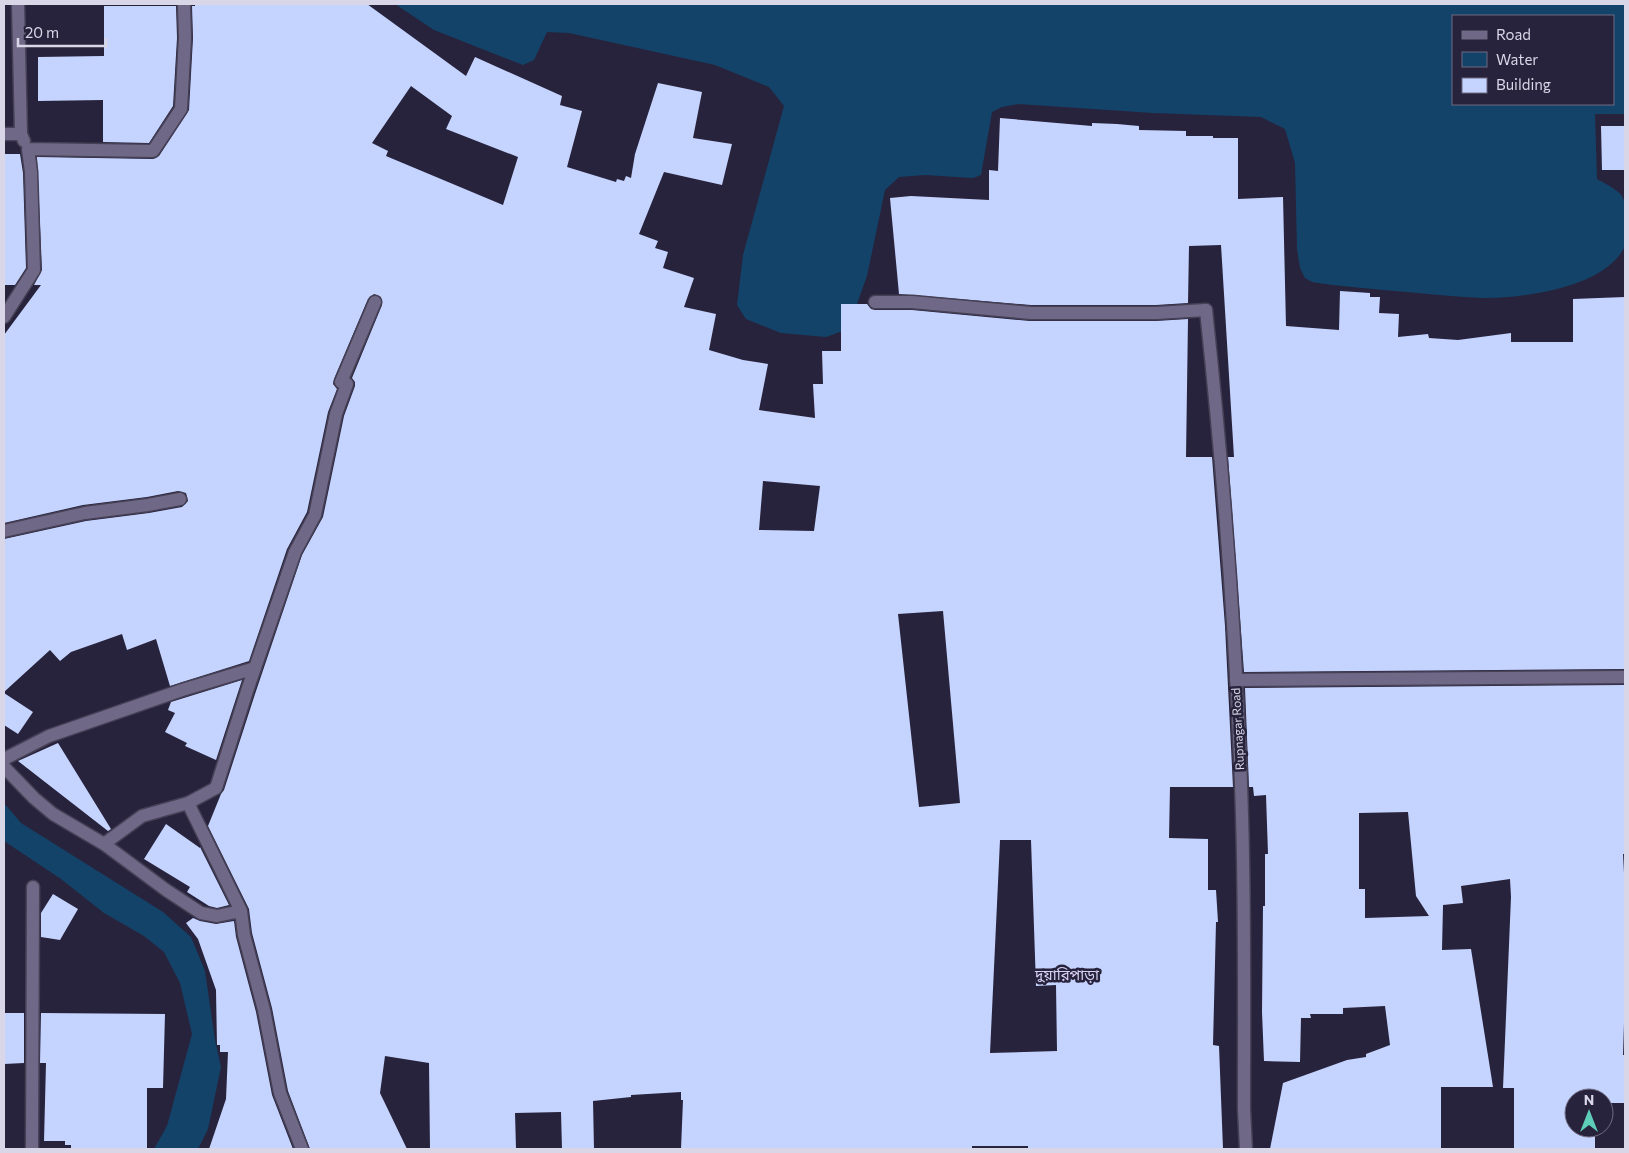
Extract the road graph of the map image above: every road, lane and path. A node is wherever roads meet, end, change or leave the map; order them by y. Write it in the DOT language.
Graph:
graph roads {
  1 [pos="18,4"];
  2 [pos="184,4"];
  3 [pos="4,134"];
  4 [pos="20,134"];
  5 [pos="28,149"];
  6 [pos="375,302"];
  7 [pos="875,302"];
  8 [pos="4,317"];
  9 [pos="180,499"];
  10 [pos="4,531"];
  11 [pos="255,668"];
  12 [pos="1625,678"];
  13 [pos="1236,680"];
  14 [pos="4,760"];
  15 [pos="4,767"];
  16 [pos="188,803"];
  17 [pos="104,844"];
  18 [pos="33,887"];
  19 [pos="240,911"];
  20 [pos="32,1149"];
  21 [pos="302,1149"];
  22 [pos="1246,1149"];
  1 -- 4 [label="street"];
  2 -- 5 [label="street"];
  3 -- 4 [label="street"];
  4 -- 5 [label="street"];
  5 -- 8 [label="street"];
  6 -- 11 [label="street"];
  7 -- 13 [label="street, Rupnagar Road"];
  9 -- 10 [label="street"];
  11 -- 14 [label="street"];
  11 -- 16 [label="street"];
  12 -- 13 [label="street"];
  13 -- 22 [label="street, Rupnagar Road"];
  15 -- 17 [label="street"];
  16 -- 17 [label="street"];
  16 -- 19 [label="street"];
  17 -- 19 [label="street"];
  18 -- 20 [label="street"];
  19 -- 21 [label="street"];
}
